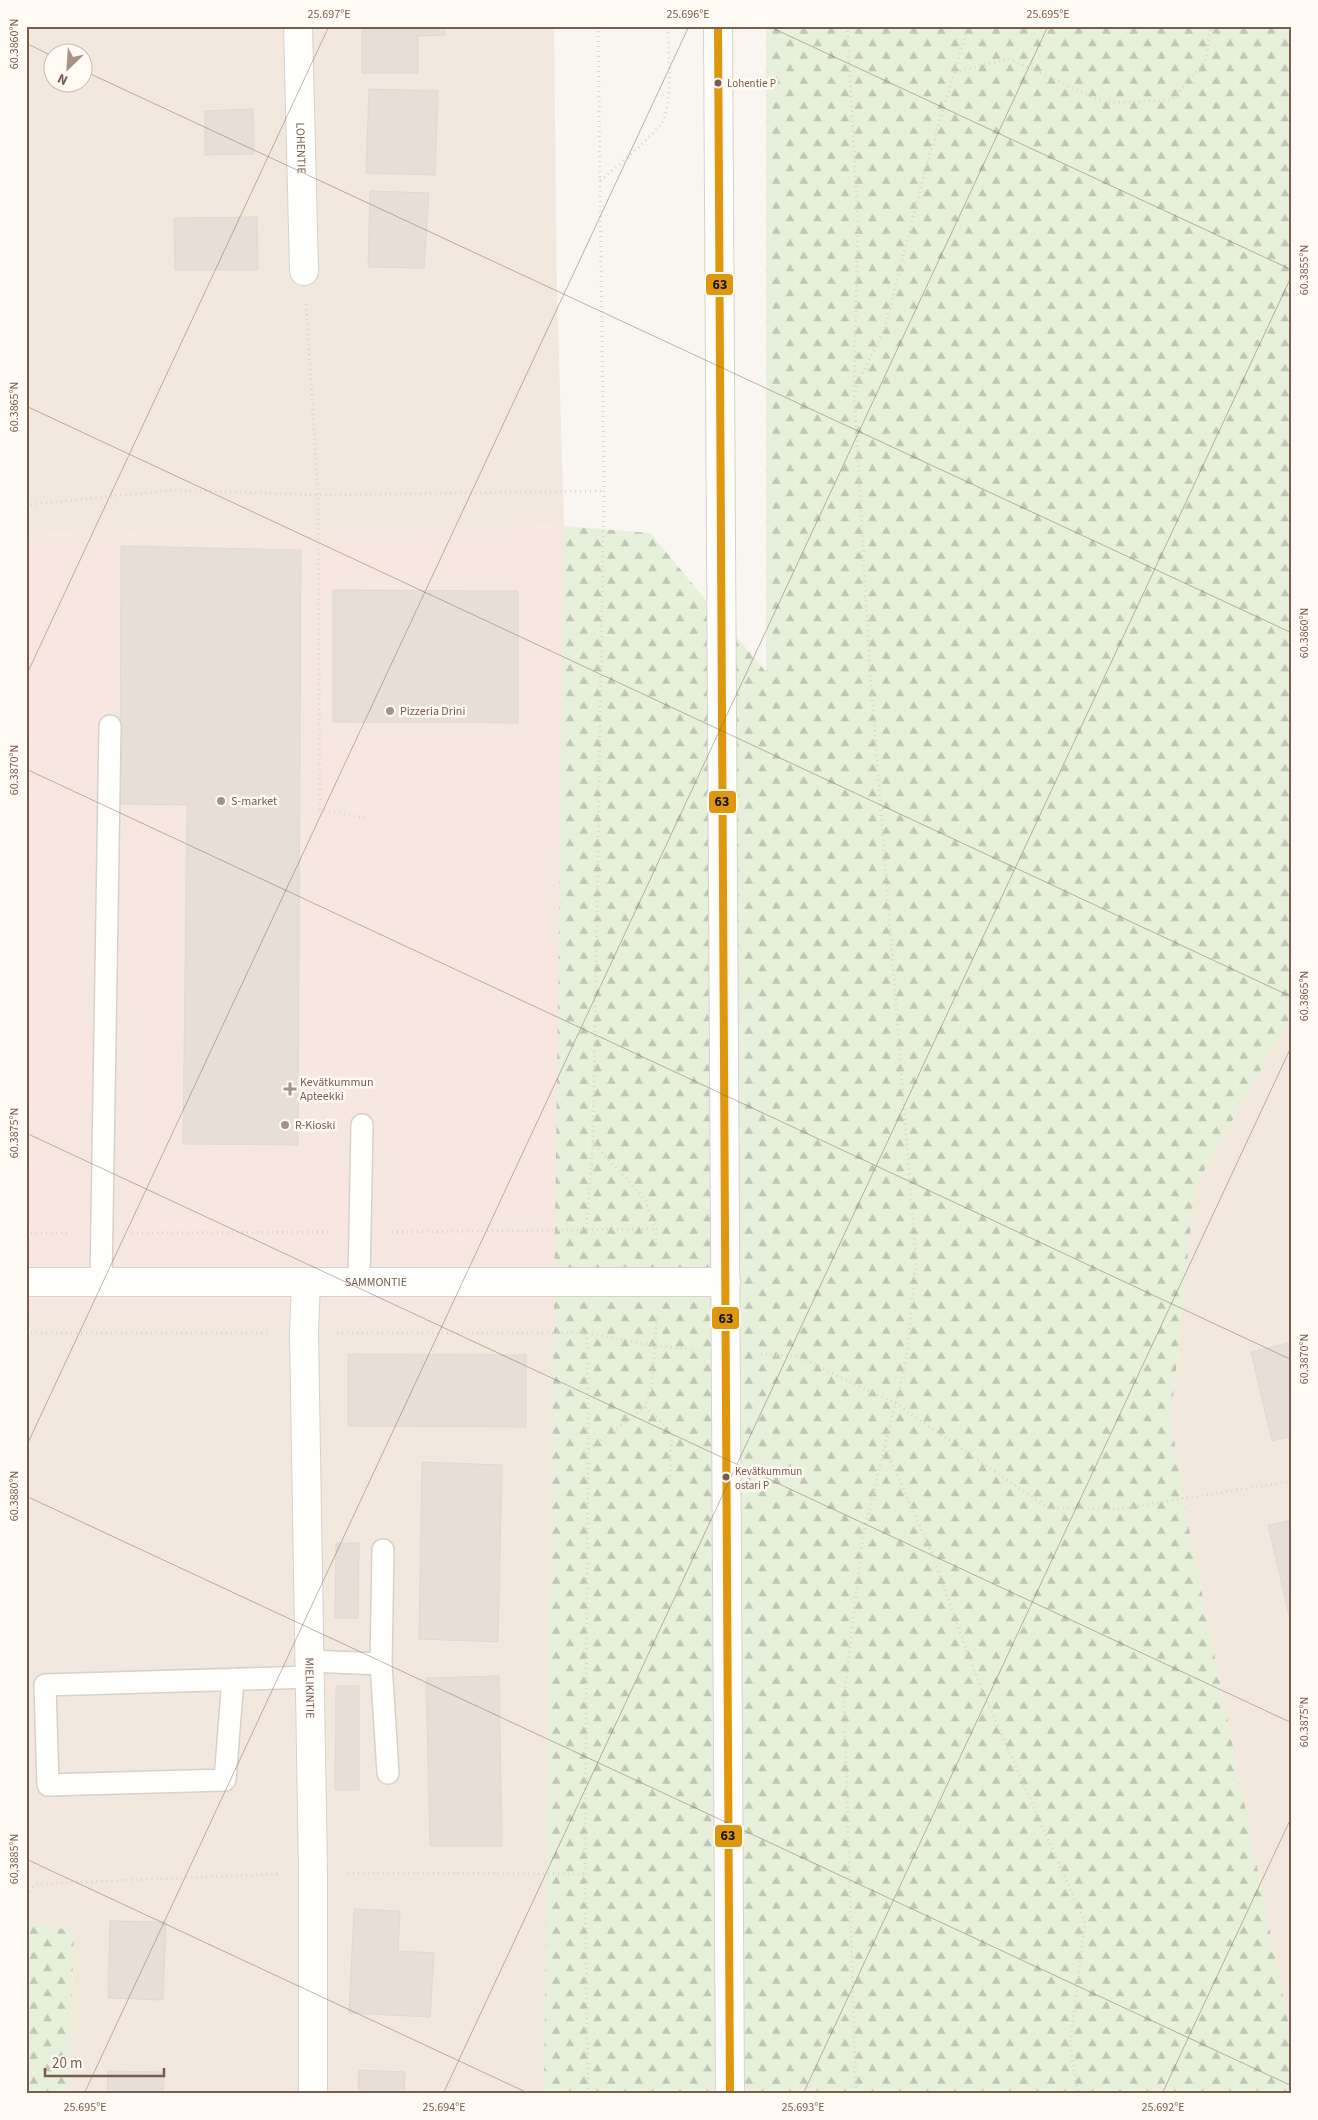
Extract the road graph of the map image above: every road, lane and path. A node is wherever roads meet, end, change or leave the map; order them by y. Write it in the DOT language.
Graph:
graph roads {
  1 [pos="298,26"];
  2 [pos="598,26"];
  3 [pos="668,26"];
  4 [pos="718,26"];
  5 [pos="847,26"];
  6 [pos="968,26"];
  7 [pos="1212,26"];
  8 [pos="955,72"];
  9 [pos="600,180"];
  10 [pos="304,271"];
  11 [pos="854,390"];
  12 [pos="604,491"];
  13 [pos="318,495"];
  14 [pos="26,505"];
  15 [pos="110,726"];
  16 [pos="368,819"];
  17 [pos="362,1125"];
  18 [pos="593,1142"];
  19 [pos="586,1229"];
  20 [pos="101,1281"];
  21 [pos="657,1281"];
  22 [pos="26,1282"];
  23 [pos="359,1282"];
  24 [pos="726,1282"];
  25 [pos="306,1283"];
  26 [pos="304,1332"];
  27 [pos="26,1333"];
  28 [pos="587,1333"];
  29 [pos="656,1346"];
  30 [pos="726,1352"];
  31 [pos="895,1403"];
  32 [pos="645,1407"];
  33 [pos="884,1446"];
  34 [pos="588,1450"];
  35 [pos="670,1477"];
  36 [pos="1292,1481"];
  37 [pos="383,1550"];
  38 [pos="381,1664"];
  39 [pos="309,1669"];
  40 [pos="233,1679"];
  41 [pos="388,1773"];
  42 [pos="37,1884"];
  43 [pos="26,1895"];
  44 [pos="313,2094"];
  45 [pos="588,2094"];
  46 [pos="730,2094"];
  47 [pos="856,2094"];
  48 [pos="1078,2094"];
  1 -- 10 [label="street, LOHENTIE"];
  2 -- 9 [label="path"];
  3 -- 9 [label="path"];
  4 -- 24 [label="street"];
  5 -- 11 [label="path"];
  6 -- 8 [label="path"];
  7 -- 8 [label="path"];
  8 -- 11 [label="path"];
  9 -- 12 [label="path"];
  10 -- 13 [label="path"];
  11 -- 31 [label="path"];
  12 -- 13 [label="path"];
  12 -- 18 [label="path"];
  13 -- 14 [label="path"];
  13 -- 16 [label="path"];
  15 -- 20 [label="lane"];
  17 -- 23 [label="lane"];
  18 -- 19 [label="path"];
  18 -- 21 [label="path"];
  20 -- 22 [label="street, SAMMONTIE"];
  20 -- 25 [label="street, SAMMONTIE"];
  21 -- 23 [label="street, SAMMONTIE"];
  21 -- 24 [label="street, SAMMONTIE"];
  21 -- 29 [label="path"];
  23 -- 25 [label="street, SAMMONTIE"];
  24 -- 30 [label="street"];
  25 -- 26 [label="street, MIELIKINTIE"];
  26 -- 27 [label="path"];
  26 -- 28 [label="path"];
  26 -- 39 [label="street, MIELIKINTIE"];
  28 -- 29 [label="path"];
  28 -- 34 [label="path"];
  29 -- 30 [label="path"];
  29 -- 32 [label="path"];
  30 -- 31 [label="path"];
  30 -- 46 [label="street"];
  31 -- 33 [label="path"];
  31 -- 36 [label="path"];
  32 -- 34 [label="path"];
  32 -- 35 [label="path"];
  33 -- 47 [label="path"];
  33 -- 48 [label="path"];
  34 -- 45 [label="path"];
  37 -- 38 [label="lane"];
  38 -- 39 [label="lane"];
  38 -- 41 [label="lane"];
  39 -- 40 [label="lane"];
  39 -- 44 [label="street, MIELIKINTIE"];
  40 -- 40 [label="lane"];
  42 -- 43 [label="path"];
}
